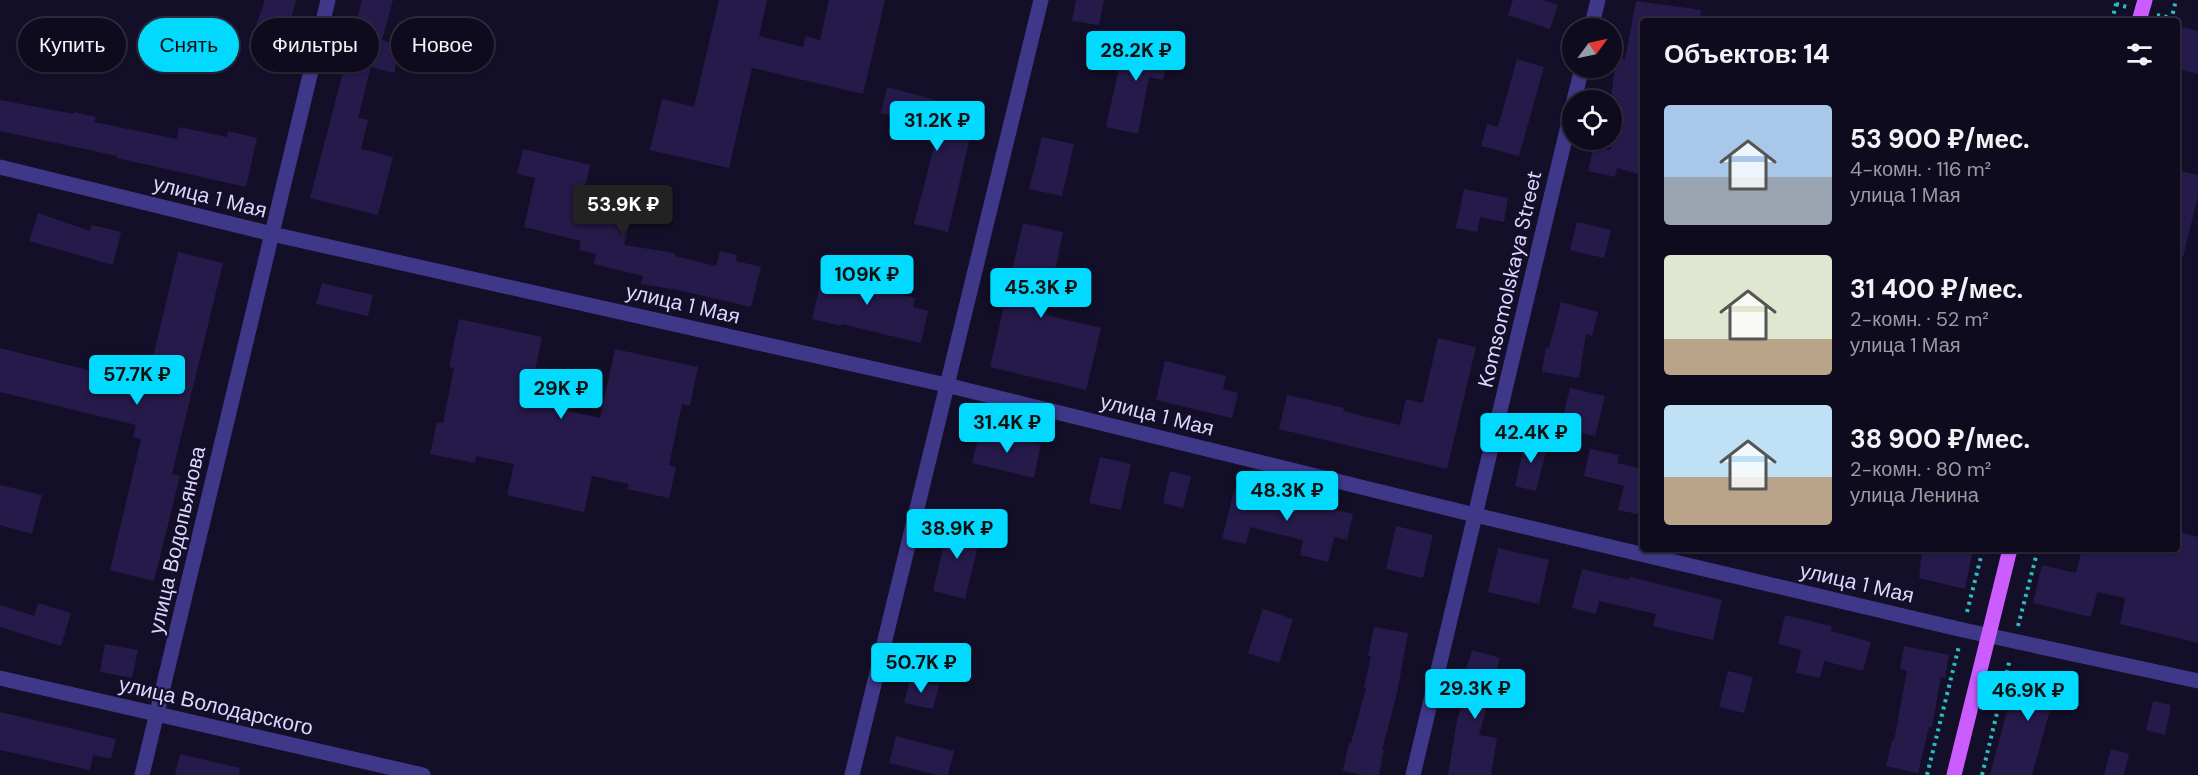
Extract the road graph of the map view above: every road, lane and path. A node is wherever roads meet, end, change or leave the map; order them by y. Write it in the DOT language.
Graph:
graph roads {
  1 [pos="328,0"];
  2 [pos="1041,0"];
  3 [pos="1598,0"];
  4 [pos="2117,0"];
  5 [pos="2145,0"];
  6 [pos="2176,0"];
  7 [pos="1594,18"];
  8 [pos="2113,18"];
  9 [pos="2140,18"];
  10 [pos="2172,18"];
  11 [pos="1562,150"];
  12 [pos="0,167"];
  13 [pos="272,234"];
  14 [pos="946,385"];
  15 [pos="1475,515"];
  16 [pos="1982,552"];
  17 [pos="2009,552"];
  18 [pos="2037,552"];
  19 [pos="1963,630"];
  20 [pos="1989,636"];
  21 [pos="2014,641"];
  22 [pos="0,678"];
  23 [pos="2198,681"];
  24 [pos="157,715"];
  25 [pos="142,775"];
  26 [pos="423,775"];
  27 [pos="852,775"];
  28 [pos="1413,775"];
  29 [pos="1928,775"];
  30 [pos="1954,775"];
  31 [pos="1982,775"];
  1 -- 13 [label="street, улица Водопьянова"];
  2 -- 14 [label="street"];
  3 -- 7 [label="street"];
  4 -- 8 [label="path"];
  5 -- 9 [label="main road"];
  6 -- 10 [label="path"];
  11 -- 15 [label="street, Komsomolskaya Street"];
  12 -- 13 [label="street, улица 1 Мая"];
  13 -- 14 [label="street, улица 1 Мая"];
  13 -- 24 [label="street, улица Водопьянова"];
  14 -- 15 [label="street, улица 1 Мая"];
  14 -- 27 [label="street"];
  15 -- 19 [label="street, улица 1 Мая"];
  15 -- 28 [label="street, Komsomolskaya Street"];
  16 -- 19 [label="path"];
  17 -- 20 [label="main road"];
  18 -- 21 [label="path"];
  19 -- 20 [label="street, улица 1 Мая"];
  19 -- 29 [label="path"];
  20 -- 21 [label="street, улица 1 Мая"];
  20 -- 30 [label="main road"];
  21 -- 23 [label="street, улица 1 Мая"];
  21 -- 31 [label="path"];
  22 -- 24 [label="street, улица Володарского"];
  24 -- 25 [label="street, улица Водопьянова"];
  24 -- 26 [label="street, улица Володарского"];
}
